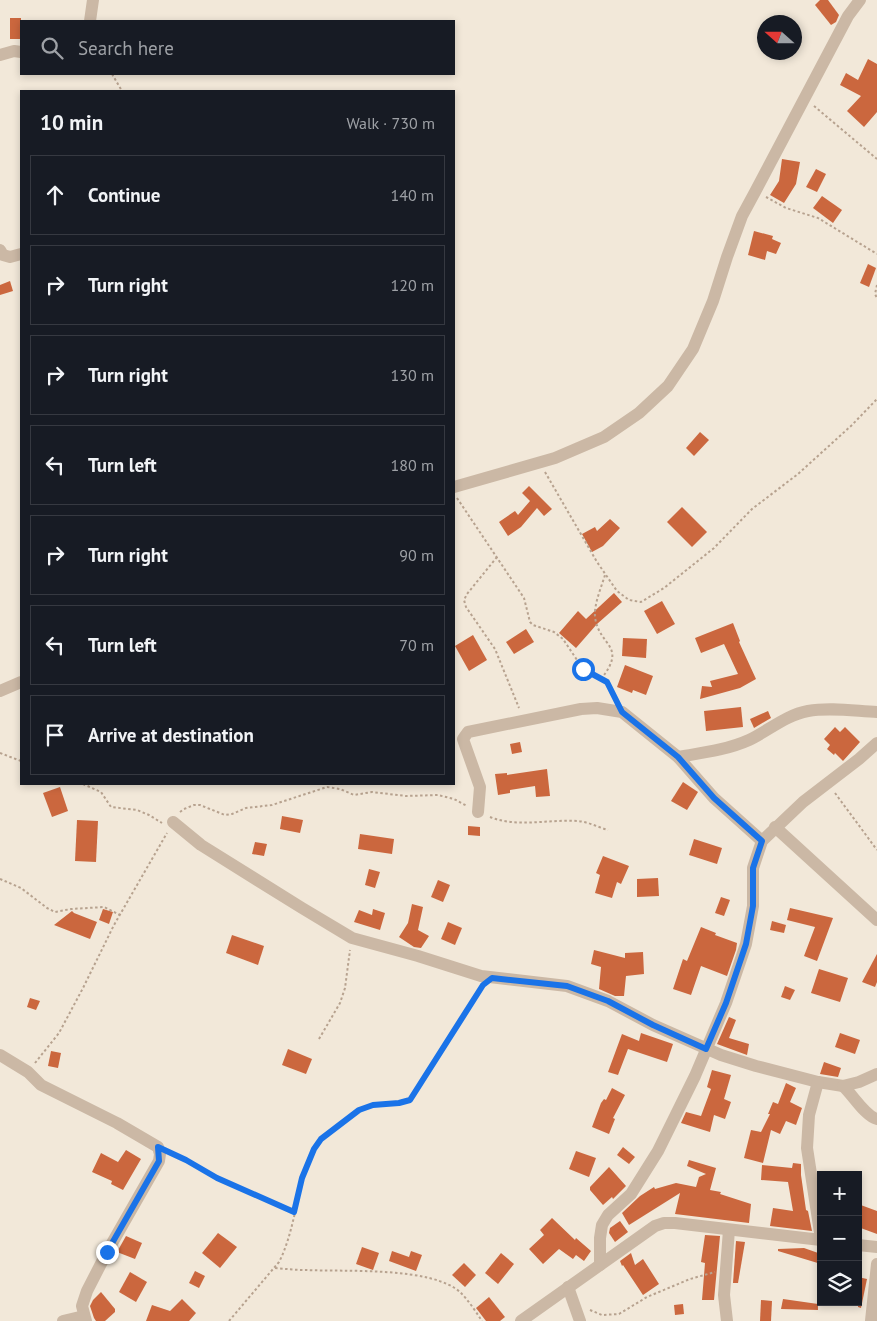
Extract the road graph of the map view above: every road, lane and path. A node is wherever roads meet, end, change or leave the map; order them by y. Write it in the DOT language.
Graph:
graph roads {
  1 [pos="93,0"];
  2 [pos="860,0"];
  3 [pos="90,20"];
  4 [pos="20,52"];
  5 [pos="0,55"];
  6 [pos="113,75"];
  7 [pos="121,90"];
  8 [pos="805,99"];
  9 [pos="877,159"];
  10 [pos="754,192"];
  11 [pos="0,250"];
  12 [pos="20,254"];
  13 [pos="877,254"];
  14 [pos="877,285"];
  15 [pos="877,298"];
  16 [pos="877,399"];
  17 [pos="538,462"];
  18 [pos="455,487"];
  19 [pos="455,495"];
  20 [pos="497,557"];
  21 [pos="605,574"];
  22 [pos="601,679"];
  23 [pos="20,682"];
  24 [pos="0,691"];
  25 [pos="622,712"];
  26 [pos="877,712"];
  27 [pos="524,720"];
  28 [pos="877,743"];
  29 [pos="0,753"];
  30 [pos="678,757"];
  31 [pos="20,761"];
  32 [pos="828,782"];
  33 [pos="85,785"];
  34 [pos="338,785"];
  35 [pos="340,789"];
  36 [pos="478,812"];
  37 [pos="172,825"];
  38 [pos="776,827"];
  39 [pos="608,830"];
  40 [pos="762,841"];
  41 [pos="877,850"];
  42 [pos="0,879"];
  43 [pos="120,915"];
  44 [pos="877,920"];
  45 [pos="352,938"];
  46 [pos="492,978"];
  47 [pos="319,1039"];
  48 [pos="706,1049"];
  49 [pos="0,1055"];
  50 [pos="28,1072"];
  51 [pos="877,1074"];
  52 [pos="818,1082"];
  53 [pos="843,1086"];
  54 [pos="877,1119"];
  55 [pos="158,1147"];
  56 [pos="294,1212"];
  57 [pos="817,1216"];
  58 [pos="730,1230"];
  59 [pos="817,1240"];
  60 [pos="862,1245"];
  61 [pos="877,1247"];
  62 [pos="877,1264"];
  63 [pos="600,1266"];
  64 [pos="275,1268"];
  65 [pos="725,1269"];
  66 [pos="568,1288"];
  67 [pos="574,1303"];
  68 [pos="85,1318"];
  69 [pos="62,1321"];
  70 [pos="228,1321"];
  71 [pos="482,1321"];
  72 [pos="521,1321"];
  73 [pos="580,1321"];
  74 [pos="727,1321"];
  75 [pos="871,1321"];
  1 -- 3 [label="street"];
  2 -- 8 [label="street"];
  4 -- 5 [label="street"];
  6 -- 7 [label="path"];
  8 -- 9 [label="path"];
  8 -- 10 [label="street"];
  10 -- 13 [label="path"];
  10 -- 17 [label="street"];
  11 -- 12 [label="street"];
  14 -- 15 [label="path"];
  16 -- 21 [label="path"];
  17 -- 18 [label="street"];
  17 -- 21 [label="path"];
  19 -- 20 [label="path"];
  20 -- 22 [label="path"];
  20 -- 27 [label="path"];
  21 -- 22 [label="path"];
  22 -- 25 [label="path"];
  23 -- 24 [label="street"];
  25 -- 27 [label="street"];
  25 -- 30 [label="street"];
  26 -- 30 [label="street"];
  27 -- 36 [label="street"];
  28 -- 32 [label="street"];
  29 -- 31 [label="path"];
  30 -- 40 [label="street"];
  32 -- 38 [label="street"];
  32 -- 41 [label="path"];
  33 -- 37 [label="path"];
  34 -- 35 [label="path"];
  35 -- 36 [label="path"];
  35 -- 37 [label="path"];
  36 -- 39 [label="path"];
  37 -- 43 [label="path"];
  37 -- 45 [label="street"];
  38 -- 40 [label="street"];
  38 -- 44 [label="street"];
  40 -- 48 [label="street"];
  42 -- 43 [label="path"];
  43 -- 50 [label="path"];
  45 -- 46 [label="street"];
  45 -- 47 [label="path"];
  46 -- 48 [label="street"];
  46 -- 56 [label="path"];
  48 -- 52 [label="street"];
  48 -- 63 [label="street"];
  49 -- 50 [label="street"];
  50 -- 55 [label="street"];
  51 -- 53 [label="street"];
  52 -- 53 [label="street"];
  52 -- 57 [label="street"];
  53 -- 54 [label="street"];
  55 -- 56 [label="path"];
  55 -- 68 [label="street"];
  56 -- 64 [label="path"];
  58 -- 59 [label="street"];
  58 -- 63 [label="street"];
  58 -- 65 [label="street"];
  60 -- 61 [label="street"];
  62 -- 75 [label="street"];
  63 -- 66 [label="street"];
  64 -- 70 [label="path"];
  64 -- 71 [label="path"];
  65 -- 67 [label="path"];
  65 -- 74 [label="street"];
  66 -- 67 [label="street"];
  66 -- 72 [label="street"];
  67 -- 73 [label="street"];
  68 -- 69 [label="street"];
}
